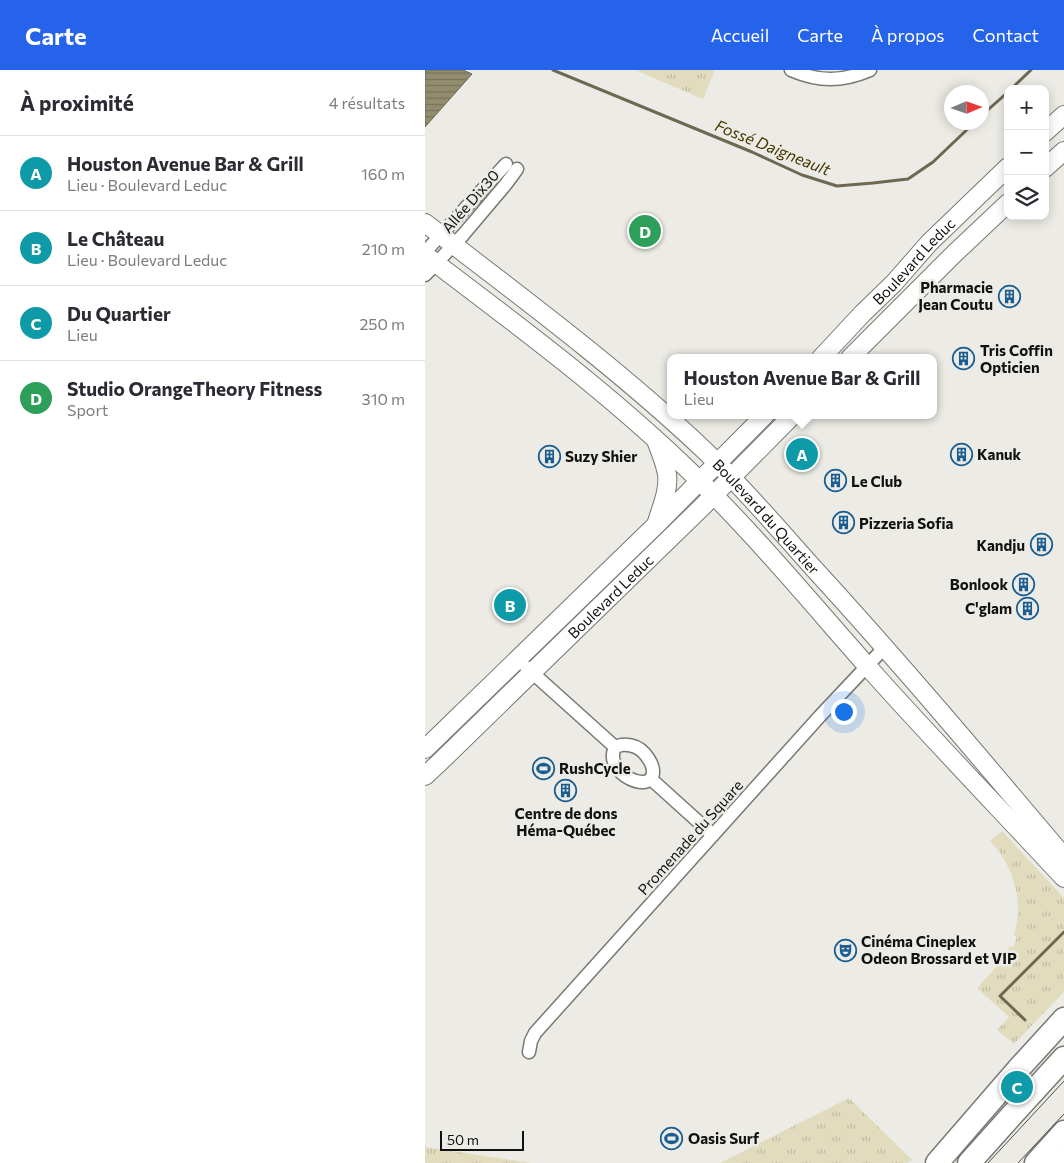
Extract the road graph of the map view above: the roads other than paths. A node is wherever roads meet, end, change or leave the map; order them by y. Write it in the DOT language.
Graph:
graph roads {
  1 [pos="791,70"];
  2 [pos="869,70"];
  3 [pos="1064,115"];
  4 [pos="1047,130"];
  5 [pos="1064,151"];
  6 [pos="1049,164"];
  7 [pos="512,166"];
  8 [pos="1004,171"];
  9 [pos="1004,208"];
  10 [pos="425,223"];
  11 [pos="447,240"];
  12 [pos="428,261"];
  13 [pos="825,354"];
  14 [pos="854,354"];
  15 [pos="667,416"];
  16 [pos="670,419"];
  17 [pos="761,419"];
  18 [pos="789,419"];
  19 [pos="656,440"];
  20 [pos="717,463"];
  21 [pos="731,478"];
  22 [pos="700,481"];
  23 [pos="714,495"];
  24 [pos="657,524"];
  25 [pos="885,647"];
  26 [pos="517,659"];
  27 [pos="867,665"];
  28 [pos="532,672"];
  29 [pos="615,747"];
  30 [pos="425,749"];
  31 [pos="425,776"];
  32 [pos="651,779"];
  33 [pos="713,836"];
  34 [pos="1064,857"];
  35 [pos="1064,878"];
  36 [pos="1064,1020"];
  37 [pos="529,1052"];
  38 [pos="1064,1058"];
  39 [pos="1064,1132"];
  40 [pos="937,1160"];
  41 [pos="1064,1160"];
  42 [pos="969,1163"];
  43 [pos="1036,1163"];
  44 [pos="1061,1163"];
  1 -- 2 [label="street"];
  3 -- 4 [label="main road"];
  5 -- 6 [label="main road"];
  7 -- 11 [label="street, Allée Dix30"];
  8 -- 13 [label="main road, Boulevard Leduc"];
  9 -- 14 [label="main road, Boulevard Leduc"];
  10 -- 11 [label="main road, Boulevard du Quartier"];
  11 -- 12 [label="street, Allée Dix30"];
  11 -- 15 [label="main road, Boulevard du Quartier"];
  12 -- 19 [label="main road, Boulevard du Quartier"];
  16 -- 20 [label="main road, Boulevard du Quartier"];
  17 -- 20 [label="main road, Boulevard Leduc"];
  18 -- 21 [label="main road, Boulevard Leduc"];
  19 -- 22 [label="main road, Boulevard du Quartier"];
  19 -- 24 [label="main road"];
  20 -- 21 [label="main road, Boulevard du Quartier"];
  20 -- 22 [label="main road, Boulevard Leduc"];
  21 -- 23 [label="main road, Boulevard Leduc"];
  21 -- 25 [label="main road, Boulevard du Quartier"];
  22 -- 23 [label="main road, Boulevard du Quartier"];
  22 -- 24 [label="main road, Boulevard Leduc"];
  23 -- 27 [label="main road, Boulevard du Quartier"];
  23 -- 28 [label="main road, Boulevard Leduc"];
  24 -- 26 [label="main road, Boulevard Leduc"];
  25 -- 27 [label="street, Promenade du Square"];
  25 -- 34 [label="main road, Boulevard du Quartier"];
  26 -- 28 [label="street"];
  26 -- 30 [label="main road, Boulevard Leduc"];
  27 -- 33 [label="street, Promenade du Square"];
  27 -- 35 [label="main road, Boulevard du Quartier"];
  28 -- 29 [label="street"];
  28 -- 31 [label="main road, Boulevard Leduc"];
  29 -- 32 [label="street"];
  29 -- 32 [label="street"];
  32 -- 33 [label="street"];
  33 -- 37 [label="street, Promenade du Square"];
  36 -- 40 [label="highway"];
  38 -- 42 [label="highway"];
  39 -- 43 [label="highway"];
  41 -- 44 [label="highway"];
}
